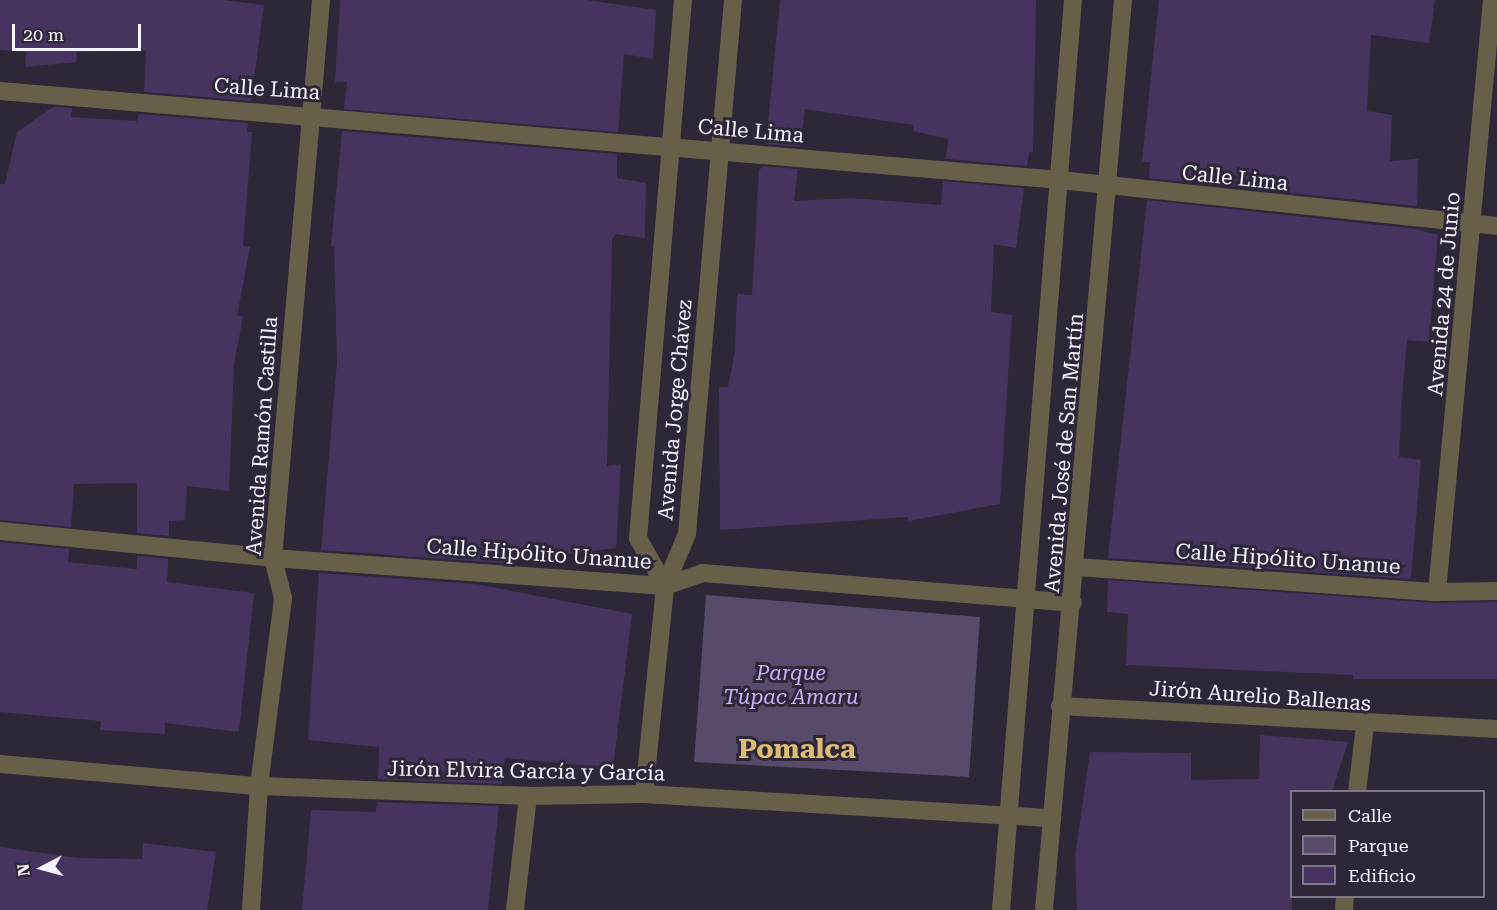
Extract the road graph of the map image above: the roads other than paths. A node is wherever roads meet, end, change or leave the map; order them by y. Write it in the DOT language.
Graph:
graph roads {
  1 [pos="321,0"];
  2 [pos="683,0"];
  3 [pos="733,0"];
  4 [pos="1073,0"];
  5 [pos="1123,0"];
  6 [pos="1492,0"];
  7 [pos="0,91"];
  8 [pos="311,115"];
  9 [pos="671,146"];
  10 [pos="720,151"];
  11 [pos="1060,180"];
  12 [pos="1110,188"];
  13 [pos="1473,224"];
  14 [pos="1497,226"];
  15 [pos="0,531"];
  16 [pos="273,558"];
  17 [pos="1076,567"];
  18 [pos="665,586"];
  19 [pos="1497,591"];
  20 [pos="1437,592"];
  21 [pos="1023,600"];
  22 [pos="1073,603"];
  23 [pos="1060,706"];
  24 [pos="1365,725"];
  25 [pos="1497,729"];
  26 [pos="1457,730"];
  27 [pos="1497,735"];
  28 [pos="0,764"];
  29 [pos="259,786"];
  30 [pos="1357,790"];
  31 [pos="644,794"];
  32 [pos="528,796"];
  33 [pos="1009,814"];
  34 [pos="1052,818"];
  35 [pos="251,910"];
  36 [pos="515,910"];
  37 [pos="1001,910"];
  38 [pos="1044,910"];
  1 -- 8 [label="street, Avenida Ramón Castilla"];
  2 -- 9 [label="street, Avenida Jorge Chávez"];
  3 -- 10 [label="street, Avenida Jorge Chávez"];
  4 -- 11 [label="street, Avenida José de San Martín"];
  5 -- 12 [label="street, Avenida José de San Martín"];
  6 -- 13 [label="street, Avenida 24 de Junio"];
  7 -- 8 [label="street, Calle Lima"];
  8 -- 9 [label="street, Calle Lima"];
  8 -- 16 [label="street, Avenida Ramón Castilla"];
  9 -- 10 [label="street, Calle Lima"];
  9 -- 18 [label="street, Avenida Jorge Chávez"];
  10 -- 11 [label="street, Calle Lima"];
  10 -- 18 [label="street, Avenida Jorge Chávez"];
  11 -- 12 [label="street, Calle Lima"];
  11 -- 21 [label="street, Avenida José de San Martín"];
  12 -- 13 [label="street, Calle Lima"];
  12 -- 17 [label="street, Avenida José de San Martín"];
  13 -- 14 [label="street, Calle Lima"];
  13 -- 20 [label="street, Avenida 24 de Junio"];
  15 -- 16 [label="street, Calle Hipólito Unanue"];
  16 -- 18 [label="street, Calle Hipólito Unanue"];
  16 -- 29 [label="street, Avenida Ramón Castilla"];
  17 -- 20 [label="street, Calle Hipólito Unanue"];
  17 -- 22 [label="street, Avenida José de San Martín"];
  18 -- 21 [label="street, Calle Hipólito Unanue"];
  18 -- 31 [label="street"];
  19 -- 20 [label="street, Calle Hipólito Unanue"];
  21 -- 22 [label="street, Calle Hipólito Unanue"];
  21 -- 33 [label="street, Avenida José de San Martín"];
  22 -- 23 [label="street, Avenida José de San Martín"];
  23 -- 24 [label="street, Jirón Aurelio Ballenas"];
  23 -- 34 [label="street, Avenida José de San Martín"];
  24 -- 26 [label="street, Jirón Aurelio Ballenas"];
  24 -- 30 [label="street"];
  25 -- 26 [label="street, Jirón Aurelio Ballenas"];
  26 -- 27 [label="street, Jirón Aurelio Ballenas"];
  28 -- 29 [label="street, Jirón Elvira García y García"];
  29 -- 32 [label="street, Jirón Elvira García y García"];
  29 -- 35 [label="street, Avenida Ramón Castilla"];
  31 -- 32 [label="street, Jirón Elvira García y García"];
  31 -- 33 [label="street, Jirón Elvira García y García"];
  32 -- 36 [label="street"];
  33 -- 34 [label="street, Jirón Elvira García y García"];
  33 -- 37 [label="street, Avenida José de San Martín"];
  34 -- 38 [label="street, Avenida José de San Martín"];
}
